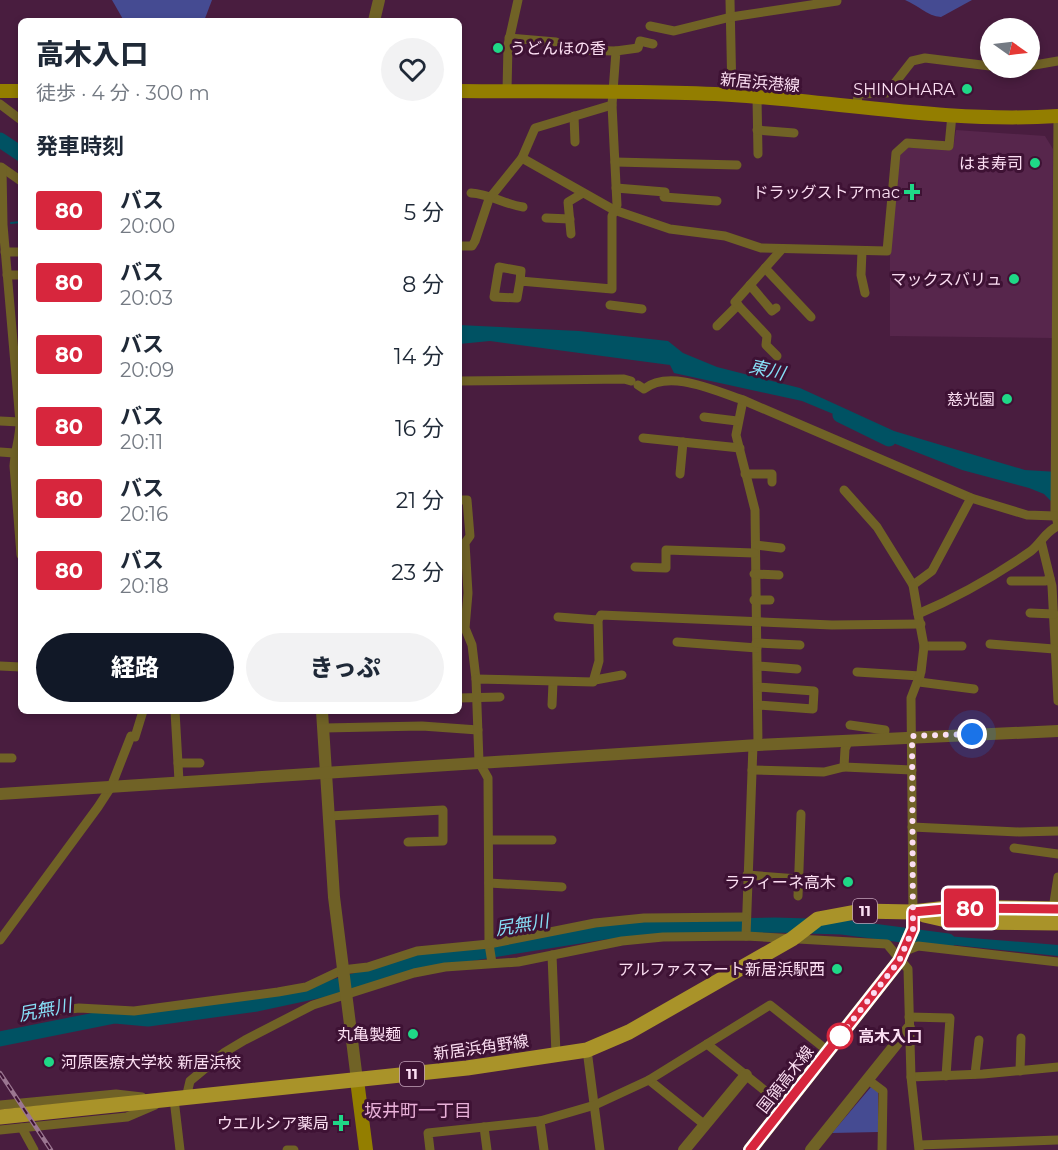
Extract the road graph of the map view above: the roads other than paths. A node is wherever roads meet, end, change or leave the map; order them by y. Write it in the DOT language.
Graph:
graph roads {
  1 [pos="379,0"];
  2 [pos="518,0"];
  3 [pos="730,0"];
  4 [pos="837,0"];
  5 [pos="730,17"];
  6 [pos="375,18"];
  7 [pos="650,26"];
  8 [pos="509,38"];
  9 [pos="556,42"];
  10 [pos="653,44"];
  11 [pos="570,50"];
  12 [pos="616,51"];
  13 [pos="1058,61"];
  14 [pos="1040,64"];
  15 [pos="980,65"];
  16 [pos="0,91"];
  17 [pos="18,91"];
  18 [pos="462,91"];
  19 [pos="507,91"];
  20 [pos="732,95"];
  21 [pos="612,98"];
  22 [pos="757,98"];
  23 [pos="0,104"];
  24 [pos="857,107"];
  25 [pos="952,115"];
  26 [pos="574,116"];
  27 [pos="1058,116"];
  28 [pos="18,118"];
  29 [pos="758,130"];
  30 [pos="794,133"];
  31 [pos="575,142"];
  32 [pos="758,153"];
  33 [pos="522,158"];
  34 [pos="615,162"];
  35 [pos="737,165"];
  36 [pos="1,167"];
  37 [pos="18,178"];
  38 [pos="616,188"];
  39 [pos="471,193"];
  40 [pos="583,193"];
  41 [pos="491,196"];
  42 [pos="717,201"];
  43 [pos="523,207"];
  44 [pos="614,210"];
  45 [pos="546,218"];
  46 [pos="570,219"];
  47 [pos="1057,219"];
  48 [pos="2,221"];
  49 [pos="571,234"];
  50 [pos="462,246"];
  51 [pos="782,249"];
  52 [pos="862,251"];
  53 [pos="5,252"];
  54 [pos="18,252"];
  55 [pos="765,268"];
  56 [pos="7,275"];
  57 [pos="18,276"];
  58 [pos="520,281"];
  59 [pos="750,285"];
  60 [pos="612,289"];
  61 [pos="865,293"];
  62 [pos="738,305"];
  63 [pos="642,309"];
  64 [pos="772,311"];
  65 [pos="5,312"];
  66 [pos="811,317"];
  67 [pos="717,326"];
  68 [pos="777,356"];
  69 [pos="462,381"];
  70 [pos="18,386"];
  71 [pos="743,400"];
  72 [pos="704,417"];
  73 [pos="737,421"];
  74 [pos="0,422"];
  75 [pos="18,422"];
  76 [pos="643,438"];
  77 [pos="683,442"];
  78 [pos="18,444"];
  79 [pos="740,448"];
  80 [pos="0,452"];
  81 [pos="14,453"];
  82 [pos="17,466"];
  83 [pos="680,474"];
  84 [pos="745,474"];
  85 [pos="772,482"];
  86 [pos="18,486"];
  87 [pos="844,489"];
  88 [pos="971,498"];
  89 [pos="462,500"];
  90 [pos="1057,520"];
  91 [pos="1041,541"];
  92 [pos="781,548"];
  93 [pos="755,549"];
  94 [pos="635,567"];
  95 [pos="754,574"];
  96 [pos="779,575"];
  97 [pos="1050,579"];
  98 [pos="1011,581"];
  99 [pos="914,585"];
  100 [pos="754,600"];
  101 [pos="771,600"];
  102 [pos="1030,613"];
  103 [pos="1054,614"];
  104 [pos="558,617"];
  105 [pos="919,619"];
  106 [pos="598,620"];
  107 [pos="755,623"];
  108 [pos="462,626"];
  109 [pos="676,642"];
  110 [pos="990,644"];
  111 [pos="800,645"];
  112 [pos="756,646"];
  113 [pos="924,646"];
  114 [pos="962,646"];
  115 [pos="1054,649"];
  116 [pos="0,666"];
  117 [pos="758,666"];
  118 [pos="18,667"];
  119 [pos="796,669"];
  120 [pos="857,672"];
  121 [pos="622,675"];
  122 [pos="476,679"];
  123 [pos="919,679"];
  124 [pos="595,680"];
  125 [pos="1057,680"];
  126 [pos="553,683"];
  127 [pos="758,687"];
  128 [pos="974,689"];
  129 [pos="477,697"];
  130 [pos="500,697"];
  131 [pos="462,698"];
  132 [pos="1058,701"];
  133 [pos="552,705"];
  134 [pos="758,705"];
  135 [pos="142,714"];
  136 [pos="175,714"];
  137 [pos="322,714"];
  138 [pos="850,725"];
  139 [pos="324,728"];
  140 [pos="478,730"];
  141 [pos="1058,731"];
  142 [pos="912,736"];
  143 [pos="884,738"];
  144 [pos="849,740"];
  145 [pos="755,745"];
  146 [pos="0,758"];
  147 [pos="12,758"];
  148 [pos="479,762"];
  149 [pos="178,763"];
  150 [pos="200,763"];
  151 [pos="844,767"];
  152 [pos="752,770"];
  153 [pos="912,770"];
  154 [pos="326,772"];
  155 [pos="179,781"];
  156 [pos="111,787"];
  157 [pos="0,794"];
  158 [pos="801,814"];
  159 [pos="328,816"];
  160 [pos="912,827"];
  161 [pos="1058,831"];
  162 [pos="489,840"];
  163 [pos="552,840"];
  164 [pos="408,842"];
  165 [pos="1014,848"];
  166 [pos="1058,854"];
  167 [pos="747,875"];
  168 [pos="1058,877"];
  169 [pos="798,879"];
  170 [pos="489,883"];
  171 [pos="562,886"];
  172 [pos="798,896"];
  173 [pos="913,912"];
  174 [pos="1056,914"];
  175 [pos="745,918"];
  176 [pos="746,934"];
  177 [pos="793,937"];
  178 [pos="0,940"];
  179 [pos="489,945"];
  180 [pos="907,945"];
  181 [pos="552,955"];
  182 [pos="492,962"];
  183 [pos="1058,962"];
  184 [pos="343,973"];
  185 [pos="346,992"];
  186 [pos="37,1013"];
  187 [pos="909,1022"];
  188 [pos="1021,1038"];
  189 [pos="979,1040"];
  190 [pos="707,1044"];
  191 [pos="587,1050"];
  192 [pos="828,1051"];
  193 [pos="556,1054"];
  194 [pos="1058,1067"];
  195 [pos="1020,1071"];
  196 [pos="975,1074"];
  197 [pos="746,1075"];
  198 [pos="946,1076"];
  199 [pos="910,1077"];
  200 [pos="867,1079"];
  201 [pos="357,1080"];
  202 [pos="649,1080"];
  203 [pos="175,1099"];
  204 [pos="0,1105"];
  205 [pos="595,1105"];
  206 [pos="784,1106"];
  207 [pos="0,1117"];
  208 [pos="540,1121"];
  209 [pos="705,1125"];
  210 [pos="484,1127"];
  211 [pos="22,1128"];
  212 [pos="0,1130"];
  213 [pos="1058,1140"];
  214 [pos="919,1147"];
  215 [pos="754,1148"];
  216 [pos="34,1150"];
  217 [pos="180,1150"];
  218 [pos="287,1150"];
  219 [pos="294,1150"];
  220 [pos="366,1150"];
  221 [pos="430,1150"];
  222 [pos="487,1150"];
  223 [pos="544,1150"];
  224 [pos="600,1150"];
  225 [pos="684,1150"];
  226 [pos="811,1150"];
  227 [pos="882,1150"];
  1 -- 6 [label="street"];
  2 -- 8 [label="street"];
  3 -- 5 [label="street"];
  4 -- 5 [label="street"];
  5 -- 7 [label="street"];
  5 -- 20 [label="street"];
  8 -- 9 [label="street"];
  8 -- 19 [label="street"];
  10 -- 12 [label="street"];
  11 -- 12 [label="street"];
  12 -- 21 [label="street"];
  13 -- 14 [label="street"];
  15 -- 24 [label="street"];
  16 -- 17 [label="main road"];
  18 -- 19 [label="main road, 新居浜港線"];
  19 -- 21 [label="main road, 新居浜港線"];
  20 -- 21 [label="main road, 新居浜港線"];
  20 -- 22 [label="main road, 新居浜港線"];
  21 -- 26 [label="street"];
  21 -- 34 [label="street"];
  22 -- 24 [label="main road, 新居浜港線"];
  22 -- 29 [label="street"];
  23 -- 28 [label="street"];
  24 -- 25 [label="main road, 新居浜港線"];
  25 -- 27 [label="main road, 新居浜港線"];
  25 -- 52 [label="street"];
  26 -- 31 [label="street"];
  26 -- 33 [label="street"];
  27 -- 47 [label="street"];
  29 -- 30 [label="street"];
  29 -- 32 [label="street"];
  33 -- 40 [label="street"];
  33 -- 41 [label="street"];
  34 -- 35 [label="street"];
  34 -- 38 [label="street"];
  36 -- 37 [label="street"];
  36 -- 48 [label="street"];
  38 -- 42 [label="street"];
  38 -- 44 [label="street"];
  39 -- 41 [label="street"];
  40 -- 44 [label="street"];
  40 -- 46 [label="street"];
  41 -- 43 [label="street"];
  41 -- 50 [label="street"];
  44 -- 51 [label="street"];
  44 -- 60 [label="street"];
  45 -- 46 [label="street"];
  46 -- 49 [label="street"];
  47 -- 90 [label="street"];
  48 -- 53 [label="street"];
  51 -- 52 [label="street"];
  51 -- 55 [label="street"];
  52 -- 61 [label="street"];
  53 -- 54 [label="street"];
  53 -- 56 [label="street"];
  55 -- 59 [label="street"];
  55 -- 66 [label="street"];
  56 -- 57 [label="street"];
  56 -- 65 [label="street"];
  58 -- 60 [label="street"];
  59 -- 62 [label="street"];
  59 -- 64 [label="street"];
  60 -- 63 [label="street"];
  62 -- 67 [label="street"];
  62 -- 68 [label="street"];
  65 -- 70 [label="street"];
  69 -- 71 [label="street"];
  71 -- 73 [label="street"];
  71 -- 88 [label="street"];
  72 -- 73 [label="street"];
  73 -- 79 [label="street"];
  74 -- 75 [label="street"];
  76 -- 77 [label="street"];
  77 -- 79 [label="street"];
  77 -- 83 [label="street"];
  78 -- 81 [label="street"];
  79 -- 84 [label="street"];
  80 -- 81 [label="street"];
  81 -- 82 [label="street"];
  82 -- 86 [label="street"];
  84 -- 85 [label="street"];
  84 -- 93 [label="street"];
  87 -- 99 [label="street"];
  88 -- 90 [label="street"];
  88 -- 99 [label="street"];
  89 -- 108 [label="street"];
  90 -- 91 [label="street"];
  91 -- 97 [label="street"];
  91 -- 105 [label="street"];
  92 -- 93 [label="street"];
  93 -- 94 [label="street"];
  93 -- 95 [label="street"];
  95 -- 96 [label="street"];
  95 -- 100 [label="street"];
  97 -- 98 [label="street"];
  97 -- 103 [label="street"];
  99 -- 105 [label="street"];
  100 -- 101 [label="street"];
  100 -- 107 [label="street"];
  102 -- 103 [label="street"];
  103 -- 115 [label="street"];
  104 -- 106 [label="street"];
  105 -- 107 [label="street"];
  105 -- 113 [label="street"];
  106 -- 107 [label="street"];
  106 -- 124 [label="street"];
  107 -- 112 [label="street"];
  108 -- 122 [label="street"];
  109 -- 112 [label="street"];
  110 -- 115 [label="street"];
  111 -- 112 [label="street"];
  112 -- 117 [label="street"];
  113 -- 114 [label="street"];
  113 -- 123 [label="street"];
  115 -- 125 [label="street"];
  116 -- 118 [label="street"];
  117 -- 119 [label="street"];
  117 -- 127 [label="street"];
  120 -- 123 [label="street"];
  121 -- 124 [label="street"];
  122 -- 126 [label="street"];
  122 -- 129 [label="street"];
  123 -- 128 [label="street"];
  123 -- 142 [label="street"];
  124 -- 126 [label="street"];
  125 -- 132 [label="street"];
  126 -- 133 [label="street"];
  127 -- 134 [label="street"];
  127 -- 134 [label="street"];
  129 -- 130 [label="street"];
  129 -- 131 [label="street"];
  129 -- 140 [label="street"];
  134 -- 145 [label="street"];
  135 -- 156 [label="street"];
  136 -- 149 [label="street"];
  137 -- 139 [label="street"];
  138 -- 143 [label="street"];
  139 -- 140 [label="street"];
  139 -- 154 [label="street"];
  140 -- 148 [label="street"];
  141 -- 142 [label="street"];
  142 -- 143 [label="street"];
  142 -- 153 [label="street"];
  143 -- 144 [label="street"];
  144 -- 145 [label="street"];
  144 -- 151 [label="street"];
  145 -- 148 [label="street"];
  145 -- 152 [label="street"];
  146 -- 147 [label="street"];
  148 -- 154 [label="street"];
  148 -- 162 [label="street"];
  149 -- 150 [label="street"];
  149 -- 155 [label="street"];
  151 -- 152 [label="street"];
  151 -- 153 [label="street"];
  152 -- 167 [label="street"];
  153 -- 160 [label="street"];
  154 -- 155 [label="street"];
  154 -- 159 [label="street"];
  155 -- 156 [label="street"];
  156 -- 157 [label="street"];
  156 -- 178 [label="street"];
  158 -- 169 [label="street"];
  159 -- 164 [label="street"];
  159 -- 184 [label="street"];
  160 -- 161 [label="street"];
  160 -- 173 [label="street"];
  162 -- 163 [label="street"];
  162 -- 170 [label="street"];
  165 -- 166 [label="street"];
  167 -- 169 [label="street"];
  167 -- 175 [label="street"];
  168 -- 174 [label="street"];
  169 -- 172 [label="street"];
  170 -- 171 [label="street"];
  170 -- 179 [label="street"];
  173 -- 174 [label="main road, 11"];
  173 -- 177 [label="main road, 11"];
  173 -- 180 [label="main road"];
  175 -- 176 [label="street"];
  175 -- 179 [label="street"];
  176 -- 177 [label="street"];
  176 -- 181 [label="street"];
  177 -- 180 [label="street"];
  177 -- 191 [label="main road, 新居浜角野線 / 11"];
  179 -- 182 [label="street"];
  179 -- 184 [label="street"];
  180 -- 183 [label="street"];
  180 -- 187 [label="street"];
  180 -- 192 [label="main road, 国領高木線"];
  181 -- 182 [label="street"];
  181 -- 193 [label="street"];
  182 -- 185 [label="street"];
  184 -- 185 [label="street"];
  184 -- 186 [label="street"];
  185 -- 201 [label="street"];
  185 -- 203 [label="street"];
  187 -- 198 [label="street"];
  187 -- 199 [label="street"];
  187 -- 200 [label="street"];
  188 -- 195 [label="street"];
  189 -- 196 [label="street"];
  190 -- 192 [label="street"];
  190 -- 197 [label="street"];
  190 -- 202 [label="street"];
  191 -- 193 [label="main road, 新居浜角野線 / 11"];
  191 -- 205 [label="street"];
  192 -- 206 [label="main road, 国領高木線"];
  193 -- 201 [label="main road, 新居浜角野線 / 11"];
  194 -- 195 [label="street"];
  195 -- 196 [label="street"];
  196 -- 198 [label="street"];
  197 -- 206 [label="street"];
  197 -- 209 [label="street"];
  198 -- 199 [label="street"];
  199 -- 214 [label="street"];
  200 -- 226 [label="street"];
  200 -- 227 [label="street"];
  201 -- 203 [label="main road, 新居浜角野線 / 11"];
  201 -- 220 [label="main road"];
  202 -- 205 [label="street"];
  202 -- 209 [label="street"];
  203 -- 204 [label="street"];
  203 -- 207 [label="main road, 新居浜角野線 / 11"];
  203 -- 211 [label="street"];
  203 -- 217 [label="street"];
  205 -- 208 [label="street"];
  205 -- 224 [label="street"];
  206 -- 215 [label="main road, 国領高木線"];
  208 -- 210 [label="street"];
  208 -- 223 [label="street"];
  209 -- 225 [label="street"];
  210 -- 221 [label="street"];
  210 -- 222 [label="street"];
  211 -- 212 [label="street"];
  211 -- 216 [label="street"];
  213 -- 214 [label="street"];
  218 -- 219 [label="street"];
}
